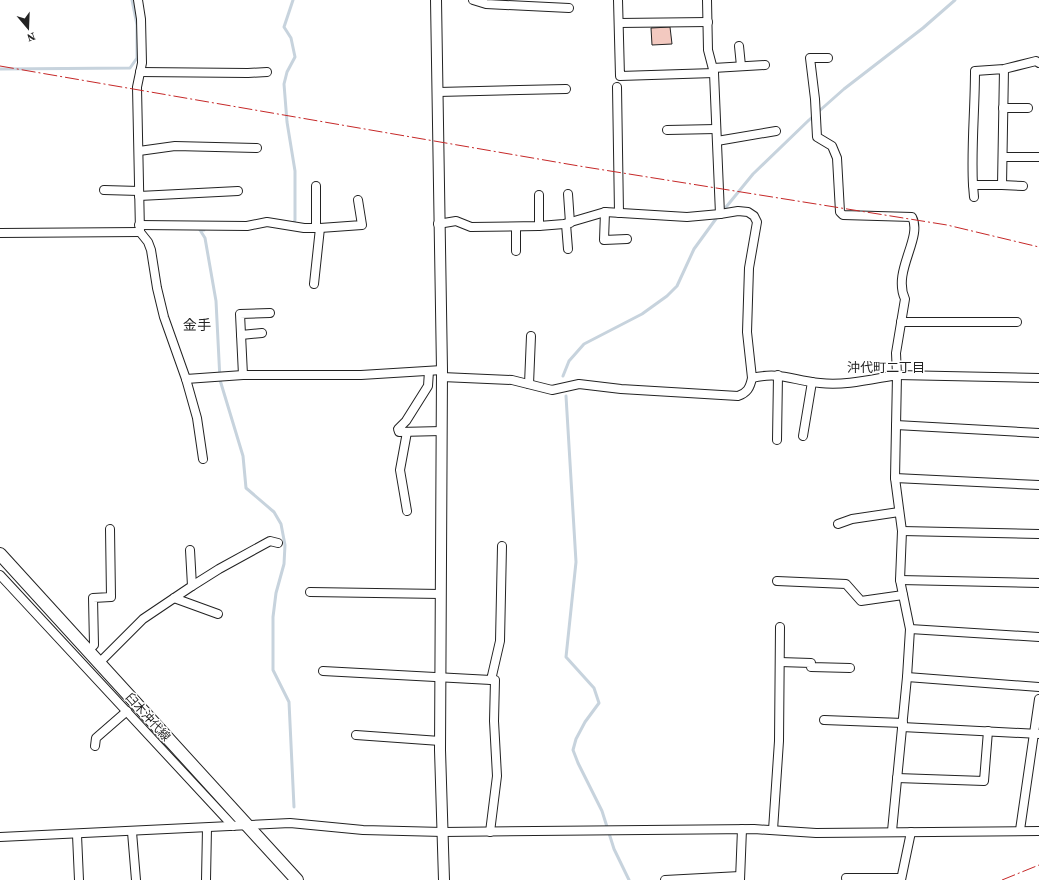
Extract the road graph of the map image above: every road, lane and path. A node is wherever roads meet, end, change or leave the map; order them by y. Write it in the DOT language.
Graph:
graph roads {
  1 [pos="138,0"];
  2 [pos="436,0"];
  3 [pos="473,0"];
  4 [pos="618,0"];
  5 [pos="707,0"];
  6 [pos="569,8"];
  7 [pos="708,22"];
  8 [pos="619,23"];
  9 [pos="739,46"];
  10 [pos="828,58"];
  11 [pos="1039,63"];
  12 [pos="765,65"];
  13 [pos="741,66"];
  14 [pos="1004,69"];
  15 [pos="713,71"];
  16 [pos="140,72"];
  17 [pos="267,72"];
  18 [pos="617,87"];
  19 [pos="566,89"];
  20 [pos="438,92"];
  21 [pos="1003,108"];
  22 [pos="1028,108"];
  23 [pos="716,129"];
  24 [pos="667,130"];
  25 [pos="776,131"];
  26 [pos="717,141"];
  27 [pos="258,148"];
  28 [pos="139,151"];
  29 [pos="1002,157"];
  30 [pos="1039,157"];
  31 [pos="973,185"];
  32 [pos="1002,185"];
  33 [pos="316,186"];
  34 [pos="1023,186"];
  35 [pos="104,190"];
  36 [pos="238,191"];
  37 [pos="139,194"];
  38 [pos="568,194"];
  39 [pos="539,195"];
  40 [pos="974,197"];
  41 [pos="358,200"];
  42 [pos="605,212"];
  43 [pos="619,213"];
  44 [pos="720,214"];
  45 [pos="568,223"];
  46 [pos="438,224"];
  47 [pos="539,226"];
  48 [pos="140,228"];
  49 [pos="318,228"];
  50 [pos="516,228"];
  51 [pos="0,233"];
  52 [pos="627,240"];
  53 [pos="568,249"];
  54 [pos="516,251"];
  55 [pos="314,284"];
  56 [pos="270,313"];
  57 [pos="901,322"];
  58 [pos="1017,322"];
  59 [pos="262,333"];
  60 [pos="241,335"];
  61 [pos="531,336"];
  62 [pos="429,371"];
  63 [pos="442,374"];
  64 [pos="243,375"];
  65 [pos="778,375"];
  66 [pos="897,375"];
  67 [pos="752,378"];
  68 [pos="1039,378"];
  69 [pos="186,379"];
  70 [pos="812,382"];
  71 [pos="529,384"];
  72 [pos="896,425"];
  73 [pos="442,431"];
  74 [pos="407,432"];
  75 [pos="1039,433"];
  76 [pos="803,436"];
  77 [pos="777,440"];
  78 [pos="203,459"];
  79 [pos="895,478"];
  80 [pos="1039,486"];
  81 [pos="407,511"];
  82 [pos="899,512"];
  83 [pos="838,524"];
  84 [pos="110,529"];
  85 [pos="902,532"];
  86 [pos="1039,534"];
  87 [pos="278,543"];
  88 [pos="502,546"];
  89 [pos="190,550"];
  90 [pos="0,554"];
  91 [pos="0,575"];
  92 [pos="900,580"];
  93 [pos="777,581"];
  94 [pos="1039,583"];
  95 [pos="192,586"];
  96 [pos="310,592"];
  97 [pos="441,594"];
  98 [pos="903,595"];
  99 [pos="174,598"];
  100 [pos="218,614"];
  101 [pos="780,627"];
  102 [pos="910,629"];
  103 [pos="1039,637"];
  104 [pos="88,651"];
  105 [pos="780,662"];
  106 [pos="99,663"];
  107 [pos="850,668"];
  108 [pos="323,671"];
  109 [pos="907,677"];
  110 [pos="441,678"];
  111 [pos="491,680"];
  112 [pos="1039,687"];
  113 [pos="1039,699"];
  114 [pos="127,711"];
  115 [pos="824,720"];
  116 [pos="902,725"];
  117 [pos="988,731"];
  118 [pos="1037,734"];
  119 [pos="356,735"];
  120 [pos="440,741"];
  121 [pos="95,746"];
  122 [pos="897,778"];
  123 [pos="247,825"];
  124 [pos="233,826"];
  125 [pos="206,828"];
  126 [pos="742,829"];
  127 [pos="773,830"];
  128 [pos="1020,830"];
  129 [pos="892,831"];
  130 [pos="1039,831"];
  131 [pos="132,832"];
  132 [pos="443,832"];
  133 [pos="490,832"];
  134 [pos="911,832"];
  135 [pos="77,835"];
  136 [pos="0,837"];
  137 [pos="740,878"];
  138 [pos="846,878"];
  139 [pos="901,879"];
  140 [pos="79,880"];
  141 [pos="136,880"];
  142 [pos="206,880"];
  143 [pos="297,880"];
  144 [pos="444,880"];
  145 [pos="665,880"];
  1 -- 16 [label="street"];
  2 -- 20 [label="street"];
  3 -- 6 [label="street"];
  4 -- 8 [label="street"];
  5 -- 7 [label="street"];
  7 -- 8 [label="street"];
  7 -- 15 [label="street"];
  8 -- 15 [label="street"];
  9 -- 13 [label="street"];
  10 -- 57 [label="street"];
  11 -- 14 [label="street"];
  12 -- 13 [label="street"];
  13 -- 15 [label="street"];
  14 -- 21 [label="street"];
  14 -- 31 [label="street"];
  15 -- 23 [label="street"];
  16 -- 17 [label="street"];
  16 -- 28 [label="street"];
  18 -- 43 [label="street"];
  19 -- 20 [label="street"];
  20 -- 46 [label="street"];
  21 -- 22 [label="street"];
  21 -- 29 [label="street"];
  23 -- 24 [label="street"];
  23 -- 26 [label="street"];
  25 -- 26 [label="street"];
  26 -- 44 [label="street"];
  27 -- 28 [label="street"];
  28 -- 37 [label="street"];
  29 -- 30 [label="street"];
  29 -- 32 [label="street"];
  31 -- 32 [label="street"];
  31 -- 40 [label="street"];
  32 -- 34 [label="street"];
  33 -- 49 [label="street"];
  35 -- 37 [label="street"];
  36 -- 37 [label="street"];
  37 -- 48 [label="street"];
  38 -- 45 [label="street"];
  39 -- 47 [label="street"];
  41 -- 49 [label="street"];
  42 -- 43 [label="street"];
  42 -- 45 [label="street"];
  42 -- 52 [label="street"];
  43 -- 44 [label="street"];
  44 -- 67 [label="street"];
  45 -- 47 [label="street"];
  45 -- 53 [label="street"];
  46 -- 50 [label="street"];
  46 -- 63 [label="street"];
  47 -- 50 [label="street"];
  48 -- 49 [label="street"];
  48 -- 51 [label="street"];
  48 -- 69 [label="street"];
  49 -- 55 [label="street"];
  50 -- 54 [label="street"];
  56 -- 60 [label="street"];
  57 -- 58 [label="street"];
  57 -- 66 [label="street"];
  59 -- 60 [label="street"];
  60 -- 64 [label="street"];
  61 -- 71 [label="street"];
  62 -- 63 [label="street"];
  62 -- 64 [label="street"];
  62 -- 74 [label="street"];
  63 -- 71 [label="street"];
  63 -- 73 [label="street"];
  64 -- 69 [label="street"];
  65 -- 67 [label="street"];
  65 -- 70 [label="street"];
  65 -- 77 [label="street"];
  66 -- 68 [label="street"];
  66 -- 70 [label="street"];
  66 -- 72 [label="street"];
  67 -- 71 [label="street"];
  69 -- 78 [label="street"];
  70 -- 76 [label="street"];
  72 -- 75 [label="street"];
  72 -- 79 [label="street"];
  73 -- 74 [label="street"];
  73 -- 97 [label="street"];
  74 -- 81 [label="street"];
  79 -- 80 [label="street"];
  79 -- 82 [label="street"];
  82 -- 83 [label="street"];
  82 -- 85 [label="street"];
  84 -- 104 [label="street"];
  85 -- 86 [label="street"];
  85 -- 92 [label="street"];
  87 -- 95 [label="street"];
  88 -- 111 [label="street"];
  89 -- 95 [label="street"];
  90 -- 104 [label="main road, 臼木沖代線"];
  91 -- 114 [label="street"];
  92 -- 94 [label="street"];
  92 -- 98 [label="street"];
  93 -- 98 [label="street"];
  95 -- 99 [label="street"];
  96 -- 97 [label="street"];
  97 -- 110 [label="street"];
  98 -- 102 [label="street"];
  99 -- 100 [label="street"];
  99 -- 106 [label="street"];
  101 -- 105 [label="street"];
  102 -- 103 [label="street"];
  102 -- 109 [label="street"];
  104 -- 106 [label="main road, 臼木沖代線"];
  105 -- 107 [label="street"];
  105 -- 127 [label="street"];
  106 -- 123 [label="main road, 臼木沖代線"];
  108 -- 110 [label="street"];
  109 -- 112 [label="street"];
  109 -- 116 [label="street"];
  110 -- 111 [label="street"];
  110 -- 120 [label="street"];
  111 -- 133 [label="street"];
  113 -- 118 [label="street"];
  114 -- 121 [label="street"];
  114 -- 124 [label="street"];
  115 -- 116 [label="street"];
  116 -- 117 [label="street"];
  116 -- 122 [label="street"];
  117 -- 118 [label="street"];
  117 -- 122 [label="street"];
  118 -- 128 [label="street"];
  119 -- 120 [label="street"];
  120 -- 132 [label="street"];
  122 -- 129 [label="street"];
  123 -- 124 [label="street"];
  123 -- 132 [label="street"];
  123 -- 143 [label="main road, 臼木沖代線"];
  124 -- 125 [label="street"];
  125 -- 131 [label="street"];
  125 -- 142 [label="street"];
  126 -- 127 [label="street"];
  126 -- 133 [label="street"];
  126 -- 137 [label="street"];
  127 -- 129 [label="street"];
  128 -- 130 [label="street"];
  128 -- 134 [label="street"];
  129 -- 134 [label="street"];
  131 -- 135 [label="street"];
  131 -- 141 [label="street"];
  132 -- 133 [label="street"];
  132 -- 144 [label="street"];
  134 -- 139 [label="street"];
  135 -- 136 [label="street"];
  135 -- 140 [label="street"];
  137 -- 145 [label="street"];
  138 -- 139 [label="street"];
}
